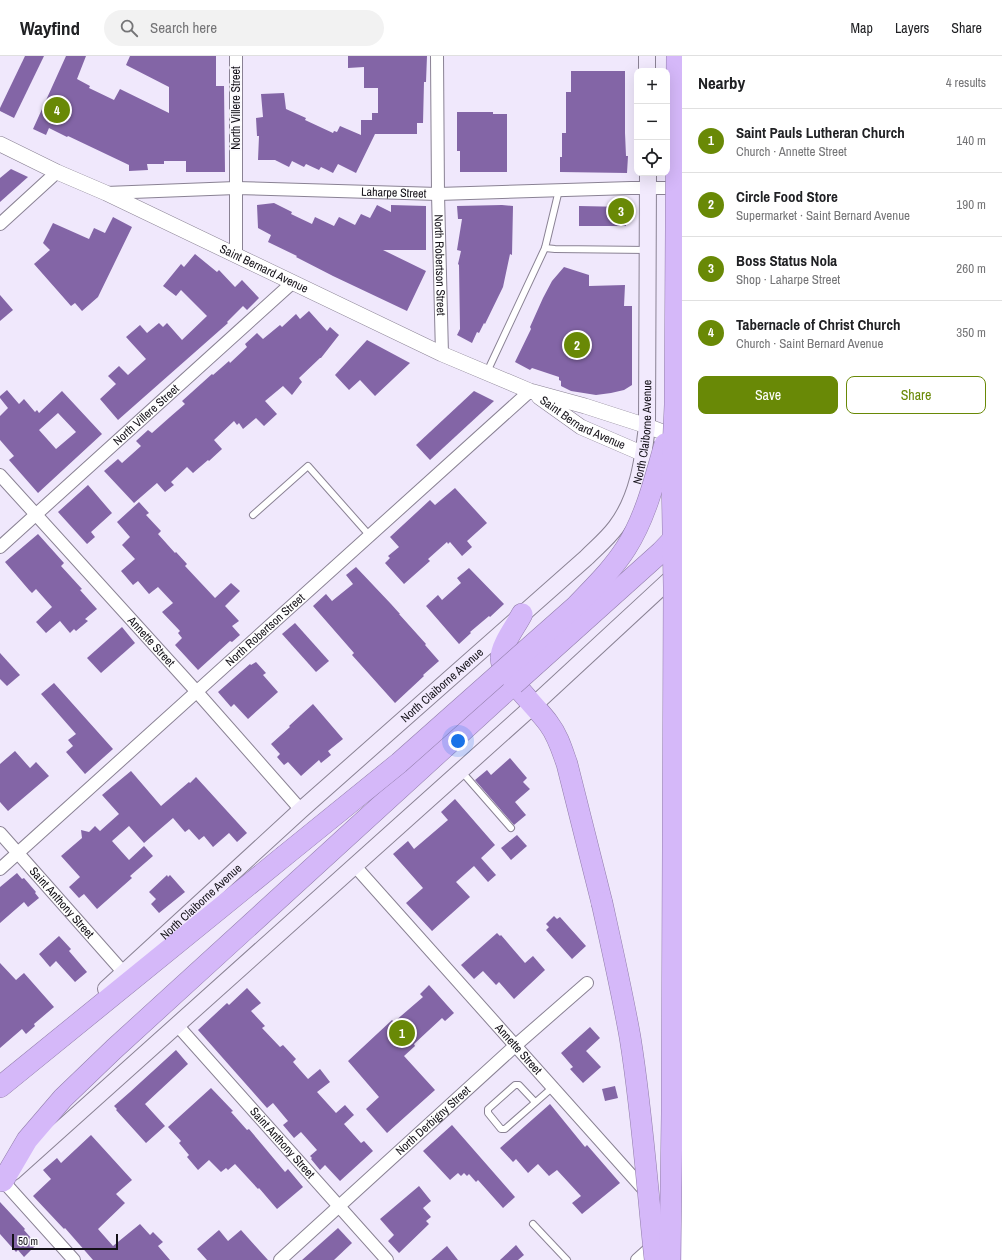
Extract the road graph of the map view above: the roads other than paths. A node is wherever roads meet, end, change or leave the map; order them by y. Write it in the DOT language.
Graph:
graph roads {
  1 [pos="236,56"];
  2 [pos="437,56"];
  3 [pos="647,56"];
  4 [pos="677,56"];
  5 [pos="647,68"];
  6 [pos="0,144"];
  7 [pos="57,172"];
  8 [pos="648,180"];
  9 [pos="236,188"];
  10 [pos="682,188"];
  11 [pos="559,190"];
  12 [pos="106,193"];
  13 [pos="438,194"];
  14 [pos="0,224"];
  15 [pos="545,248"];
  16 [pos="648,250"];
  17 [pos="236,255"];
  18 [pos="292,283"];
  19 [pos="442,354"];
  20 [pos="486,372"];
  21 [pos="530,391"];
  22 [pos="675,405"];
  23 [pos="647,426"];
  24 [pos="682,439"];
  25 [pos="644,454"];
  26 [pos="682,469"];
  27 [pos="0,475"];
  28 [pos="36,514"];
  29 [pos="253,515"];
  30 [pos="682,530"];
  31 [pos="370,536"];
  32 [pos="0,548"];
  33 [pos="682,568"];
  34 [pos="522,614"];
  35 [pos="197,692"];
  36 [pos="534,705"];
  37 [pos="461,770"];
  38 [pos="301,810"];
  39 [pos="511,828"];
  40 [pos="0,833"];
  41 [pos="18,853"];
  42 [pos="354,865"];
  43 [pos="0,869"];
  44 [pos="124,973"];
  45 [pos="588,983"];
  46 [pos="177,1025"];
  47 [pos="516,1045"];
  48 [pos="0,1083"];
  49 [pos="553,1086"];
  50 [pos="0,1087"];
  51 [pos="535,1102"];
  52 [pos="3,1181"];
  53 [pos="339,1207"];
  54 [pos="533,1224"];
  55 [pos="680,1226"];
  56 [pos="74,1260"];
  57 [pos="280,1260"];
  58 [pos="387,1260"];
  59 [pos="567,1260"];
  60 [pos="637,1260"];
  61 [pos="655,1260"];
  62 [pos="670,1260"];
  1 -- 9 [label="street, North Villere Street"];
  2 -- 13 [label="street, North Robertson Street"];
  3 -- 5 [label="main road"];
  4 -- 22 [label="highway, bridge"];
  6 -- 7 [label="street, Saint Bernard Avenue"];
  7 -- 12 [label="street, Saint Bernard Avenue"];
  7 -- 14 [label="street"];
  8 -- 10 [label="street, Laharpe Street"];
  8 -- 11 [label="street, Laharpe Street"];
  8 -- 16 [label="main road, North Claiborne Avenue"];
  9 -- 12 [label="street, Laharpe Street"];
  9 -- 13 [label="street, Laharpe Street"];
  9 -- 17 [label="street, North Villere Street"];
  11 -- 13 [label="street, Laharpe Street"];
  11 -- 15 [label="lane"];
  12 -- 17 [label="street, Saint Bernard Avenue"];
  13 -- 19 [label="street, North Robertson Street"];
  15 -- 16 [label="lane"];
  15 -- 20 [label="lane"];
  16 -- 23 [label="main road, North Claiborne Avenue"];
  17 -- 18 [label="street, Saint Bernard Avenue"];
  18 -- 19 [label="street, Saint Bernard Avenue"];
  18 -- 28 [label="street, North Villere Street"];
  19 -- 20 [label="street, Saint Bernard Avenue"];
  20 -- 21 [label="street, Saint Bernard Avenue"];
  21 -- 23 [label="street, Saint Bernard Avenue"];
  21 -- 25 [label="street, Saint Bernard Avenue"];
  21 -- 31 [label="street, North Robertson Street"];
  22 -- 50 [label="highway, bridge"];
  22 -- 62 [label="highway, bridge"];
  23 -- 24 [label="street, Saint Bernard Avenue"];
  23 -- 25 [label="main road, North Claiborne Avenue"];
  25 -- 26 [label="street, Saint Bernard Avenue"];
  25 -- 34 [label="main road, North Claiborne Avenue"];
  27 -- 28 [label="street, Annette Street"];
  28 -- 32 [label="street, North Villere Street"];
  28 -- 35 [label="street, Annette Street"];
  29 -- 31 [label="lane"];
  30 -- 52 [label="highway, bridge"];
  31 -- 35 [label="street, North Robertson Street"];
  33 -- 36 [label="main road"];
  34 -- 36 [label="highway"];
  34 -- 38 [label="main road, North Claiborne Avenue"];
  35 -- 38 [label="street, Annette Street"];
  35 -- 41 [label="street, North Robertson Street"];
  36 -- 37 [label="main road"];
  36 -- 61 [label="highway, bridge"];
  37 -- 39 [label="lane"];
  37 -- 42 [label="main road"];
  38 -- 44 [label="main road, North Claiborne Avenue"];
  40 -- 41 [label="street, Saint Anthony Street"];
  41 -- 43 [label="street, North Robertson Street"];
  41 -- 44 [label="street, Saint Anthony Street"];
  42 -- 46 [label="main road"];
  42 -- 47 [label="street, Annette Street"];
  44 -- 48 [label="main road, North Claiborne Avenue"];
  45 -- 47 [label="street, North Derbigny Street"];
  46 -- 52 [label="main road"];
  46 -- 53 [label="street, Saint Anthony Street"];
  47 -- 49 [label="street, Annette Street"];
  47 -- 53 [label="street, North Derbigny Street"];
  49 -- 51 [label="lane"];
  49 -- 55 [label="street, Annette Street"];
  51 -- 51 [label="lane"];
  52 -- 56 [label="street"];
  53 -- 57 [label="street, North Derbigny Street"];
  53 -- 58 [label="street, Saint Anthony Street"];
  54 -- 59 [label="lane"];
  55 -- 60 [label="street"];
}
